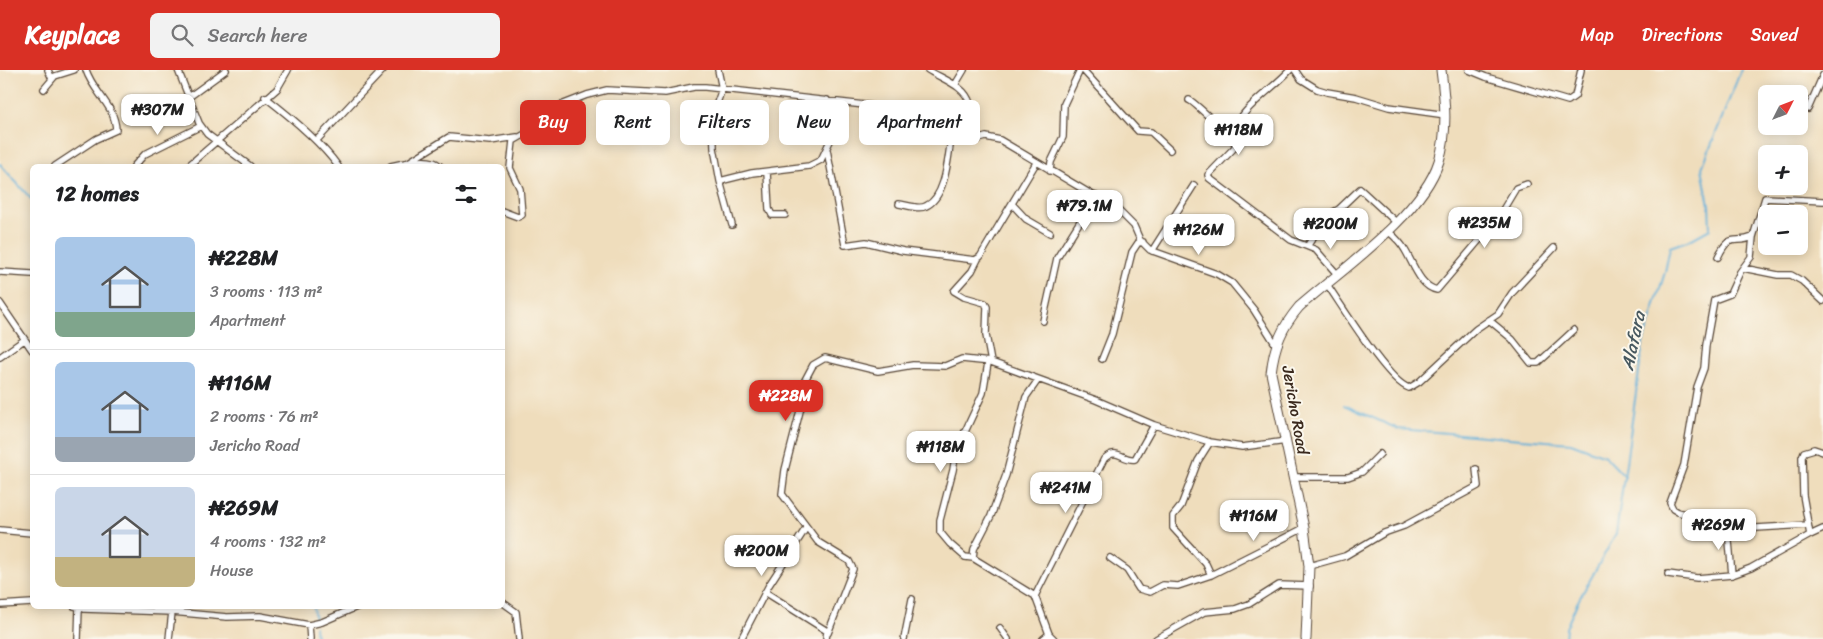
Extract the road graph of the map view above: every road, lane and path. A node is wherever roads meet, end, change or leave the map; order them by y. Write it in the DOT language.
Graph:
graph roads {
  1 [pos="48,70"];
  2 [pos="74,70"];
  3 [pos="86,70"];
  4 [pos="178,70"];
  5 [pos="226,70"];
  6 [pos="288,70"];
  7 [pos="383,70"];
  8 [pos="718,70"];
  9 [pos="928,70"];
  10 [pos="964,70"];
  11 [pos="1081,70"];
  12 [pos="1290,70"];
  13 [pos="1295,70"];
  14 [pos="1441,70"];
  15 [pos="1469,70"];
  16 [pos="1581,70"];
  17 [pos="1823,75"];
  18 [pos="52,79"];
  19 [pos="955,85"];
  20 [pos="44,89"];
  21 [pos="722,89"];
  22 [pos="189,97"];
  23 [pos="265,97"];
  24 [pos="827,100"];
  25 [pos="969,100"];
  26 [pos="1188,100"];
  27 [pos="1808,109"];
  28 [pos="1446,115"];
  29 [pos="201,126"];
  30 [pos="517,137"];
  31 [pos="1230,137"];
  32 [pos="980,139"];
  33 [pos="216,140"];
  34 [pos="316,141"];
  35 [pos="829,145"];
  36 [pos="950,145"];
  37 [pos="827,150"];
  38 [pos="1170,150"];
  39 [pos="407,163"];
  40 [pos="1036,163"];
  41 [pos="58,164"];
  42 [pos="136,164"];
  43 [pos="190,164"];
  44 [pos="247,164"];
  45 [pos="336,164"];
  46 [pos="402,164"];
  47 [pos="436,164"];
  48 [pos="1050,171"];
  49 [pos="767,172"];
  50 [pos="720,181"];
  51 [pos="1527,184"];
  52 [pos="1194,185"];
  53 [pos="1096,196"];
  54 [pos="1823,202"];
  55 [pos="899,204"];
  56 [pos="1012,204"];
  57 [pos="505,212"];
  58 [pos="785,215"];
  59 [pos="1397,223"];
  60 [pos="732,225"];
  61 [pos="1050,232"];
  62 [pos="1389,232"];
  63 [pos="1753,237"];
  64 [pos="1143,242"];
  65 [pos="1308,245"];
  66 [pos="1554,248"];
  67 [pos="1152,251"];
  68 [pos="1718,257"];
  69 [pos="978,259"];
  70 [pos="1743,268"];
  71 [pos="0,272"];
  72 [pos="30,274"];
  73 [pos="1337,274"];
  74 [pos="1326,283"];
  75 [pos="1823,301"];
  76 [pos="0,303"];
  77 [pos="1489,320"];
  78 [pos="1043,321"];
  79 [pos="1574,330"];
  80 [pos="24,340"];
  81 [pos="1276,345"];
  82 [pos="30,348"];
  83 [pos="0,357"];
  84 [pos="1102,359"];
  85 [pos="989,363"];
  86 [pos="1038,380"];
  87 [pos="1154,425"];
  88 [pos="1210,442"];
  89 [pos="1286,442"];
  90 [pos="1823,452"];
  91 [pos="1380,454"];
  92 [pos="1476,469"];
  93 [pos="1292,477"];
  94 [pos="1807,525"];
  95 [pos="1730,527"];
  96 [pos="806,528"];
  97 [pos="1304,528"];
  98 [pos="1823,529"];
  99 [pos="0,530"];
  100 [pos="30,533"];
  101 [pos="1810,535"];
  102 [pos="973,558"];
  103 [pos="1110,558"];
  104 [pos="1310,566"];
  105 [pos="1668,574"];
  106 [pos="1211,575"];
  107 [pos="1732,575"];
  108 [pos="1310,586"];
  109 [pos="765,592"];
  110 [pos="1035,596"];
  111 [pos="912,599"];
  112 [pos="30,603"];
  113 [pos="505,604"];
  114 [pos="0,605"];
  115 [pos="79,609"];
  116 [pos="84,609"];
  117 [pos="353,609"];
  118 [pos="172,612"];
  119 [pos="309,625"];
  120 [pos="1000,628"];
  121 [pos="1048,634"];
  122 [pos="827,636"];
  123 [pos="78,639"];
  124 [pos="169,639"];
  125 [pos="310,639"];
  126 [pos="519,639"];
  127 [pos="741,639"];
  128 [pos="904,639"];
  129 [pos="1008,639"];
  130 [pos="1043,639"];
  131 [pos="1054,639"];
  132 [pos="1156,639"];
  133 [pos="1306,639"];
  1 -- 18 [label="street"];
  2 -- 18 [label="street"];
  3 -- 41 [label="street"];
  4 -- 22 [label="street"];
  5 -- 22 [label="street"];
  6 -- 23 [label="street"];
  7 -- 34 [label="street"];
  8 -- 21 [label="street"];
  9 -- 19 [label="street"];
  10 -- 19 [label="street"];
  11 -- 38 [label="street"];
  11 -- 48 [label="street"];
  12 -- 31 [label="street"];
  13 -- 28 [label="street"];
  14 -- 28 [label="street, Jericho Road"];
  15 -- 16 [label="street"];
  17 -- 27 [label="street"];
  18 -- 20 [label="street"];
  19 -- 25 [label="street"];
  21 -- 24 [label="street"];
  21 -- 30 [label="street"];
  21 -- 50 [label="street"];
  22 -- 29 [label="street"];
  23 -- 33 [label="street"];
  23 -- 34 [label="street"];
  26 -- 31 [label="street"];
  28 -- 59 [label="street, Jericho Road"];
  29 -- 33 [label="street"];
  29 -- 42 [label="street"];
  30 -- 39 [label="street"];
  30 -- 57 [label="street"];
  31 -- 65 [label="street"];
  32 -- 40 [label="street"];
  33 -- 43 [label="street"];
  33 -- 44 [label="street"];
  34 -- 45 [label="street"];
  35 -- 37 [label="street"];
  36 -- 55 [label="street"];
  37 -- 49 [label="street"];
  37 -- 69 [label="street"];
  39 -- 46 [label="street"];
  39 -- 47 [label="street"];
  40 -- 48 [label="street"];
  40 -- 56 [label="street"];
  48 -- 53 [label="street"];
  49 -- 50 [label="street"];
  49 -- 58 [label="street"];
  50 -- 60 [label="street"];
  51 -- 62 [label="street"];
  52 -- 67 [label="street"];
  53 -- 64 [label="street"];
  53 -- 78 [label="street"];
  54 -- 63 [label="street"];
  56 -- 61 [label="street"];
  56 -- 69 [label="street"];
  59 -- 62 [label="street, Jericho Road"];
  59 -- 65 [label="street"];
  62 -- 73 [label="street, Jericho Road"];
  63 -- 68 [label="street"];
  63 -- 70 [label="street"];
  64 -- 67 [label="street"];
  64 -- 84 [label="street"];
  65 -- 73 [label="street"];
  66 -- 77 [label="street"];
  67 -- 81 [label="street"];
  69 -- 85 [label="street"];
  70 -- 75 [label="street"];
  70 -- 95 [label="street"];
  71 -- 72 [label="street"];
  73 -- 74 [label="street, Jericho Road"];
  74 -- 77 [label="street"];
  74 -- 81 [label="street, Jericho Road"];
  76 -- 80 [label="street"];
  77 -- 79 [label="street"];
  80 -- 82 [label="street"];
  80 -- 83 [label="street"];
  81 -- 89 [label="street, Jericho Road"];
  85 -- 86 [label="street"];
  85 -- 96 [label="street"];
  85 -- 102 [label="street"];
  86 -- 87 [label="street"];
  86 -- 102 [label="street"];
  87 -- 88 [label="street"];
  87 -- 110 [label="street"];
  88 -- 89 [label="street"];
  88 -- 106 [label="street"];
  89 -- 93 [label="street, Jericho Road"];
  90 -- 94 [label="street"];
  91 -- 93 [label="street"];
  92 -- 104 [label="street"];
  93 -- 97 [label="street, Jericho Road"];
  94 -- 95 [label="street"];
  94 -- 101 [label="street"];
  95 -- 107 [label="street"];
  96 -- 109 [label="street"];
  96 -- 122 [label="street"];
  97 -- 104 [label="street, Jericho Road"];
  97 -- 106 [label="street"];
  98 -- 101 [label="street"];
  99 -- 100 [label="street"];
  101 -- 107 [label="street"];
  102 -- 110 [label="street"];
  103 -- 106 [label="street"];
  104 -- 108 [label="street, Jericho Road"];
  105 -- 107 [label="street"];
  108 -- 132 [label="street"];
  108 -- 133 [label="street, Jericho Road"];
  109 -- 122 [label="street"];
  109 -- 127 [label="street"];
  110 -- 121 [label="street"];
  111 -- 128 [label="street"];
  112 -- 114 [label="street"];
  113 -- 126 [label="street"];
  115 -- 123 [label="street"];
  116 -- 118 [label="street"];
  117 -- 119 [label="street"];
  118 -- 119 [label="street"];
  118 -- 124 [label="street"];
  119 -- 125 [label="street"];
  120 -- 129 [label="street"];
  121 -- 130 [label="street"];
  121 -- 131 [label="street"];
}
